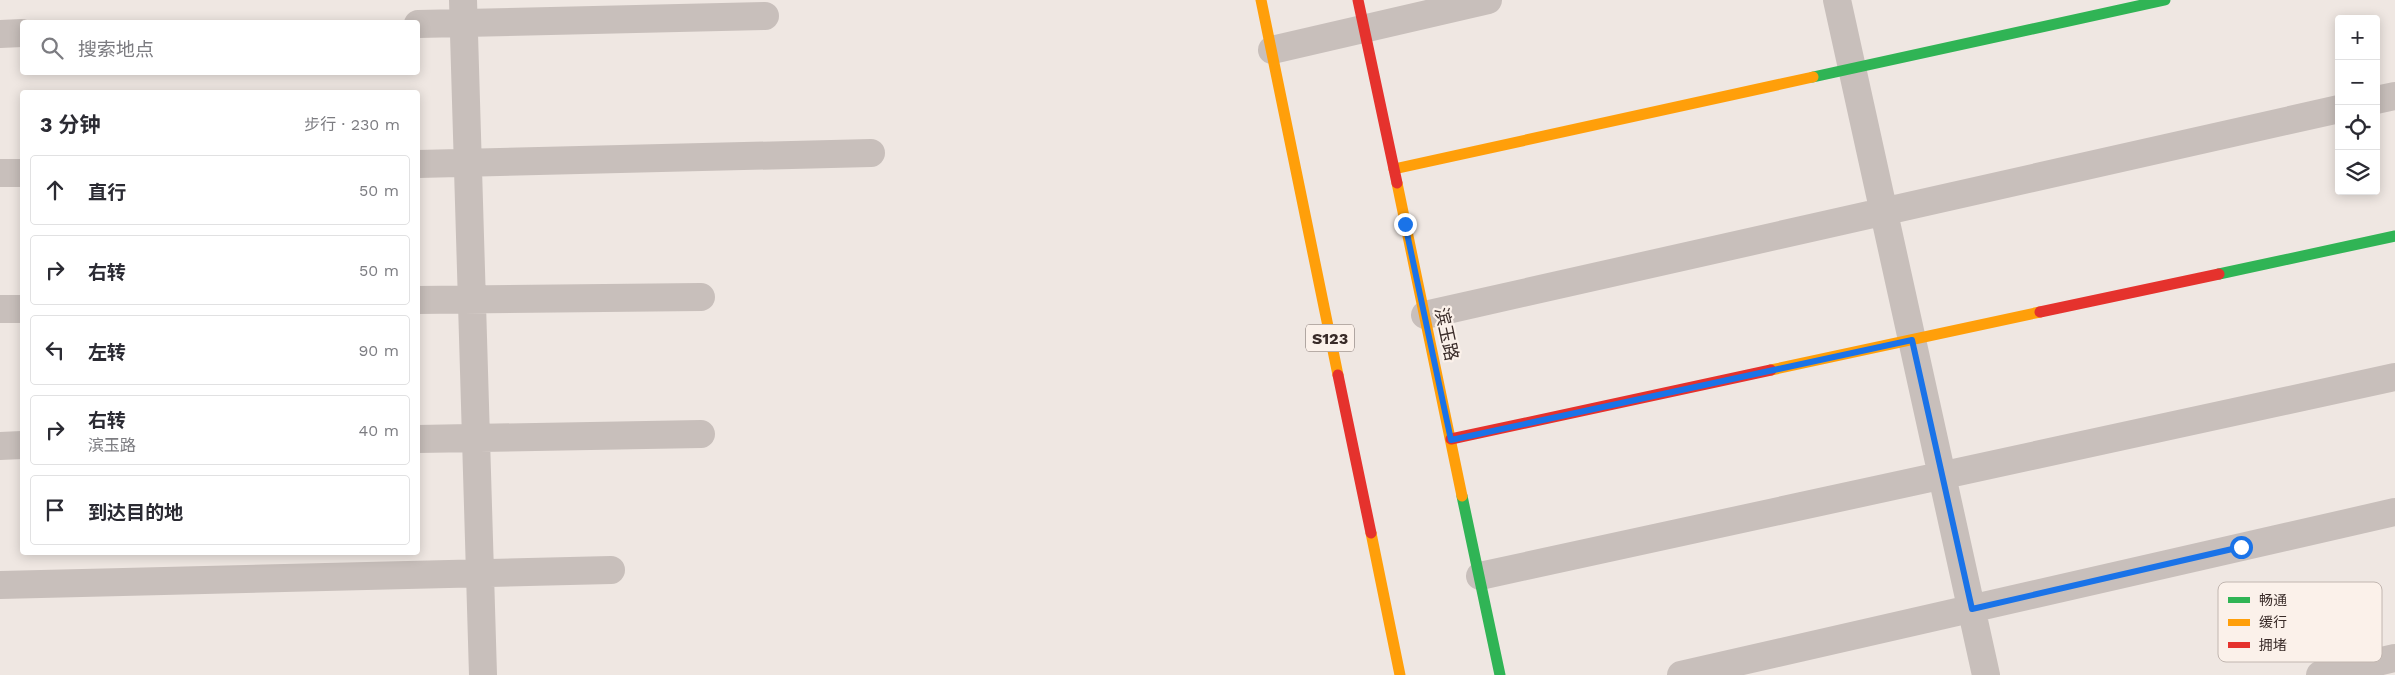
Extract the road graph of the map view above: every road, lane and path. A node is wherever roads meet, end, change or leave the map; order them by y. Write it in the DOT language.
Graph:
graph roads {
  1 [pos="1261,0"];
  2 [pos="1358,0"];
  3 [pos="1488,0"];
  4 [pos="1837,0"];
  5 [pos="2164,0"];
  6 [pos="463,12"];
  7 [pos="766,16"];
  8 [pos="420,23"];
  9 [pos="1364,29"];
  10 [pos="20,33"];
  11 [pos="0,34"];
  12 [pos="1272,50"];
  13 [pos="1852,68"];
  14 [pos="2395,96"];
  15 [pos="2380,99"];
  16 [pos="2335,110"];
  17 [pos="871,154"];
  18 [pos="467,162"];
  19 [pos="420,164"];
  20 [pos="1394,169"];
  21 [pos="20,172"];
  22 [pos="0,173"];
  23 [pos="1884,211"];
  24 [pos="2395,236"];
  25 [pos="701,297"];
  26 [pos="472,299"];
  27 [pos="420,300"];
  28 [pos="0,309"];
  29 [pos="20,309"];
  30 [pos="1425,315"];
  31 [pos="1912,340"];
  32 [pos="2395,376"];
  33 [pos="701,434"];
  34 [pos="476,438"];
  35 [pos="420,439"];
  36 [pos="1451,440"];
  37 [pos="20,445"];
  38 [pos="0,446"];
  39 [pos="1942,475"];
  40 [pos="2395,512"];
  41 [pos="611,570"];
  42 [pos="480,574"];
  43 [pos="1480,576"];
  44 [pos="0,586"];
  45 [pos="1972,609"];
  46 [pos="2395,658"];
  47 [pos="2382,661"];
  48 [pos="2377,662"];
  49 [pos="483,675"];
  50 [pos="1400,675"];
  51 [pos="1500,675"];
  52 [pos="1681,675"];
  53 [pos="1986,675"];
  54 [pos="2320,675"];
  1 -- 12 [label="street, S123"];
  2 -- 9 [label="street, 滨玉路"];
  3 -- 9 [label="street"];
  4 -- 13 [label="street"];
  5 -- 13 [label="street"];
  6 -- 7 [label="street"];
  6 -- 8 [label="street"];
  6 -- 18 [label="street"];
  9 -- 12 [label="street"];
  9 -- 20 [label="street, 滨玉路"];
  10 -- 11 [label="street"];
  12 -- 50 [label="street, S123"];
  13 -- 20 [label="street"];
  13 -- 23 [label="street"];
  14 -- 15 [label="street"];
  16 -- 23 [label="street"];
  17 -- 18 [label="street"];
  18 -- 19 [label="street"];
  18 -- 26 [label="street"];
  20 -- 30 [label="street, 滨玉路"];
  21 -- 22 [label="street"];
  23 -- 30 [label="street"];
  23 -- 31 [label="street"];
  24 -- 31 [label="street"];
  25 -- 26 [label="street"];
  26 -- 27 [label="street"];
  26 -- 34 [label="street"];
  28 -- 29 [label="street"];
  30 -- 36 [label="street, 滨玉路"];
  31 -- 36 [label="street"];
  31 -- 39 [label="street"];
  32 -- 39 [label="street"];
  33 -- 34 [label="street"];
  34 -- 35 [label="street"];
  34 -- 42 [label="street"];
  36 -- 43 [label="street, 滨玉路"];
  37 -- 38 [label="street"];
  39 -- 43 [label="street"];
  39 -- 45 [label="street"];
  40 -- 45 [label="street"];
  41 -- 42 [label="street"];
  42 -- 44 [label="street"];
  42 -- 49 [label="street"];
  43 -- 51 [label="street, 滨玉路"];
  45 -- 52 [label="street"];
  45 -- 53 [label="street"];
  46 -- 47 [label="street"];
  48 -- 54 [label="street"];
}
